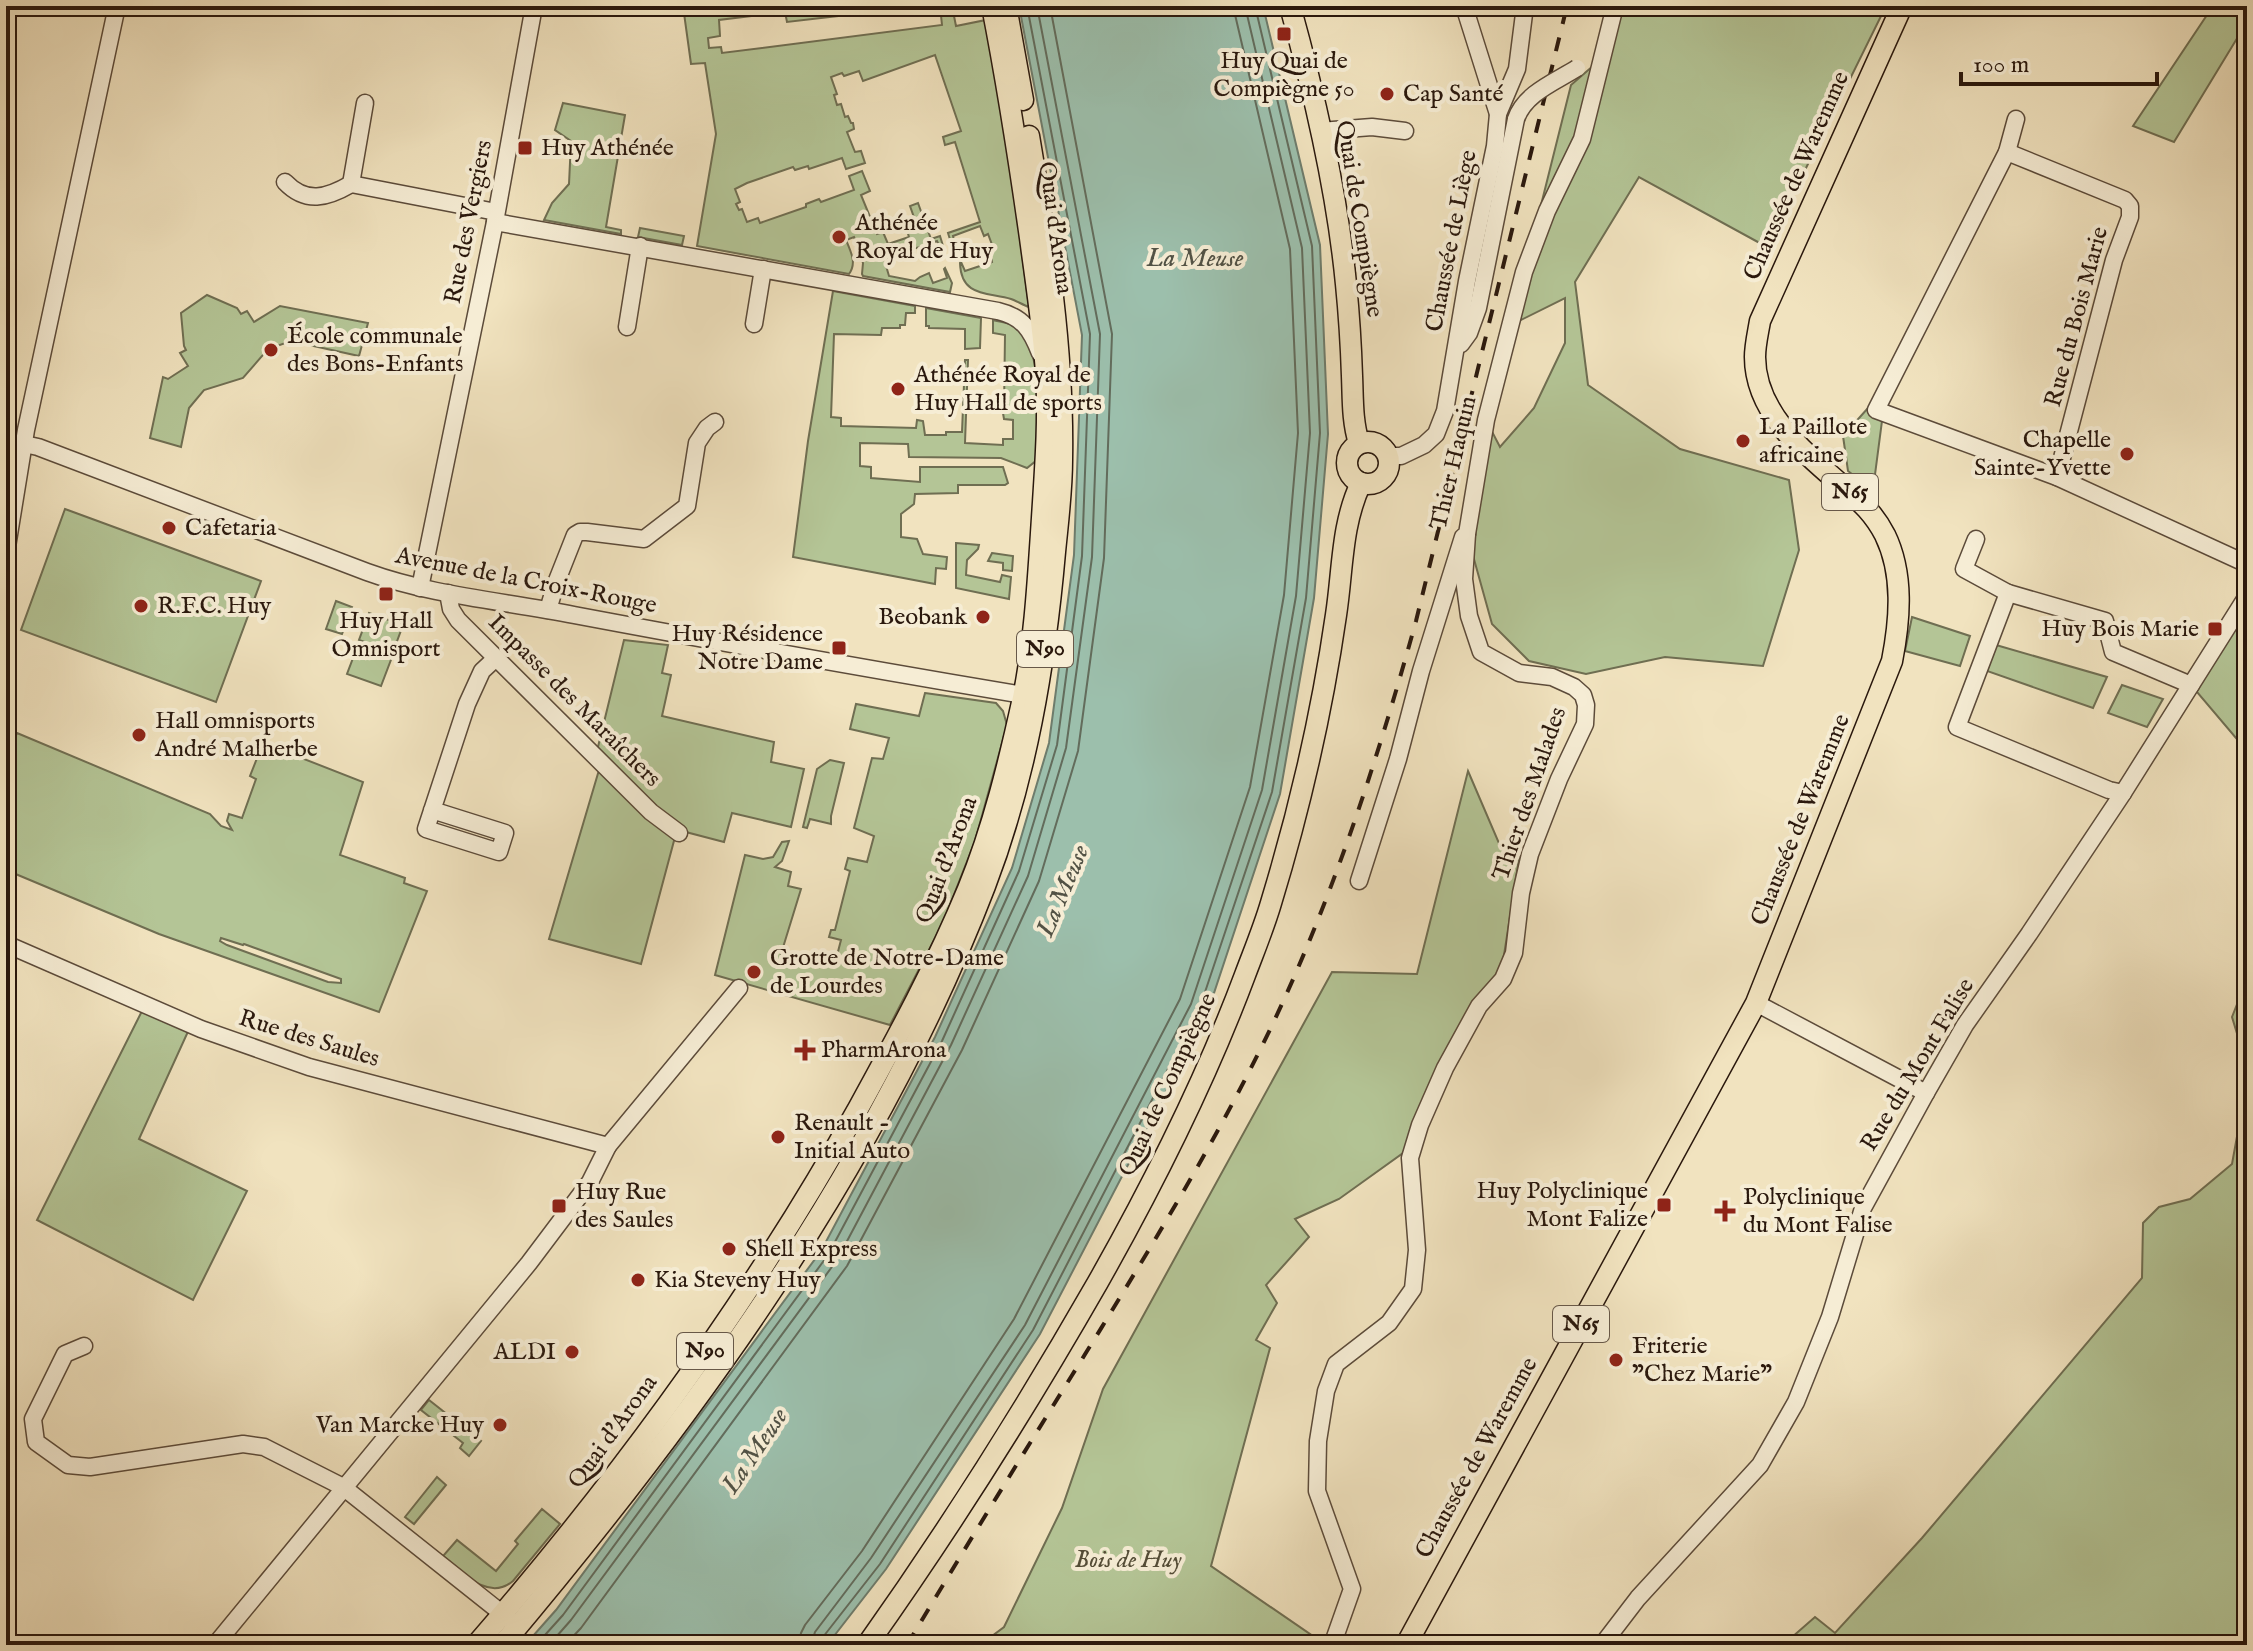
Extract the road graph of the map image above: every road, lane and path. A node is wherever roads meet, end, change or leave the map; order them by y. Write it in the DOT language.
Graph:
graph roads {
  1 [pos="117,6"];
  2 [pos="534,6"];
  3 [pos="992,6"];
  4 [pos="1006,6"];
  5 [pos="1290,6"];
  6 [pos="1464,6"];
  7 [pos="1525,6"];
  8 [pos="1615,6"];
  9 [pos="1902,6"];
  10 [pos="1601,59"];
  11 [pos="365,103"];
  12 [pos="1498,114"];
  13 [pos="2016,119"];
  14 [pos="1320,131"];
  15 [pos="1405,131"];
  16 [pos="2007,152"];
  17 [pos="285,182"];
  18 [pos="351,184"];
  19 [pos="496,217"];
  20 [pos="640,246"];
  21 [pos="763,269"];
  22 [pos="754,324"];
  23 [pos="627,327"];
  24 [pos="1456,352"];
  25 [pos="1045,367"];
  26 [pos="715,422"];
  27 [pos="1359,443"];
  28 [pos="24,444"];
  29 [pos="1389,456"];
  30 [pos="2057,477"];
  31 [pos="1361,483"];
  32 [pos="1467,534"];
  33 [pos="1976,539"];
  34 [pos="6,553"];
  35 [pos="2247,564"];
  36 [pos="420,588"];
  37 [pos="448,593"];
  38 [pos="2008,593"];
  39 [pos="2247,596"];
  40 [pos="548,610"];
  41 [pos="496,658"];
  42 [pos="2191,685"];
  43 [pos="1030,696"];
  44 [pos="2123,793"];
  45 [pos="432,810"];
  46 [pos="679,833"];
  47 [pos="1359,881"];
  48 [pos="6,944"];
  49 [pos="739,988"];
  50 [pos="1756,1003"];
  51 [pos="1926,1093"];
  52 [pos="608,1146"];
  53 [pos="84,1346"];
  54 [pos="343,1487"];
  55 [pos="511,1620"];
  56 [pos="215,1645"];
  57 [pos="476,1645"];
  58 [pos="502,1645"];
  59 [pos="867,1645"];
  60 [pos="1334,1645"];
  61 [pos="1406,1645"];
  62 [pos="1602,1645"];
  1 -- 28 [label="street"];
  2 -- 19 [label="street, Rue des Vergiers"];
  3 -- 25 [label="main road, Quai d'Arona / N90"];
  4 -- 43 [label="main road, Quai d'Arona / N90"];
  5 -- 14 [label="main road, Quai de Compiègne"];
  6 -- 12 [label="street, Chaussée de Liège"];
  7 -- 12 [label="street"];
  8 -- 10 [label="street, Thier Haquin"];
  9 -- 50 [label="main road, Chaussée de Waremme / N65"];
  10 -- 24 [label="street, bridge"];
  10 -- 32 [label="street, Thier Haquin"];
  11 -- 18 [label="street"];
  12 -- 24 [label="street, Chaussée de Liège"];
  13 -- 16 [label="street"];
  14 -- 15 [label="street"];
  14 -- 27 [label="main road, Quai de Compiègne"];
  16 -- 30 [label="street, Rue du Bois Marie"];
  16 -- 30 [label="street"];
  17 -- 18 [label="street"];
  18 -- 19 [label="street"];
  19 -- 20 [label="street"];
  19 -- 36 [label="street, Rue des Vergiers"];
  20 -- 21 [label="street"];
  20 -- 23 [label="street"];
  21 -- 22 [label="street"];
  21 -- 25 [label="street"];
  24 -- 29 [label="street, Chaussée de Liège"];
  25 -- 43 [label="main road, Quai d'Arona / N90"];
  26 -- 40 [label="street"];
  27 -- 29 [label="main road"];
  27 -- 31 [label="main road"];
  28 -- 34 [label="street"];
  28 -- 36 [label="street, Avenue de la Croix-Rouge"];
  29 -- 31 [label="main road"];
  30 -- 35 [label="street"];
  31 -- 59 [label="main road, Quai de Compiègne"];
  32 -- 47 [label="street, Thier Haquin"];
  32 -- 60 [label="street, Thier des Malades"];
  33 -- 38 [label="street"];
  36 -- 37 [label="street, Avenue de la Croix-Rouge"];
  37 -- 40 [label="street, Avenue de la Croix-Rouge"];
  37 -- 41 [label="street, Impasse des Maraîchers"];
  38 -- 42 [label="street"];
  38 -- 44 [label="street"];
  39 -- 42 [label="street, Rue du Mont Falise"];
  40 -- 43 [label="street, Avenue de la Croix-Rouge"];
  41 -- 45 [label="street"];
  41 -- 46 [label="street, Impasse des Maraîchers"];
  42 -- 44 [label="street, Rue du Mont Falise"];
  43 -- 55 [label="main road, Quai d'Arona / N90"];
  44 -- 51 [label="street, Rue du Mont Falise"];
  48 -- 52 [label="street, Rue des Saules"];
  49 -- 52 [label="street"];
  50 -- 51 [label="street"];
  50 -- 61 [label="main road, Chaussée de Waremme / N65"];
  51 -- 62 [label="street, Rue du Mont Falise"];
  52 -- 54 [label="street"];
  53 -- 54 [label="street"];
  54 -- 55 [label="street"];
  54 -- 56 [label="street"];
  55 -- 57 [label="main road, Quai d'Arona / N90"];
  55 -- 58 [label="main road, Quai d'Arona / N90"];
}
